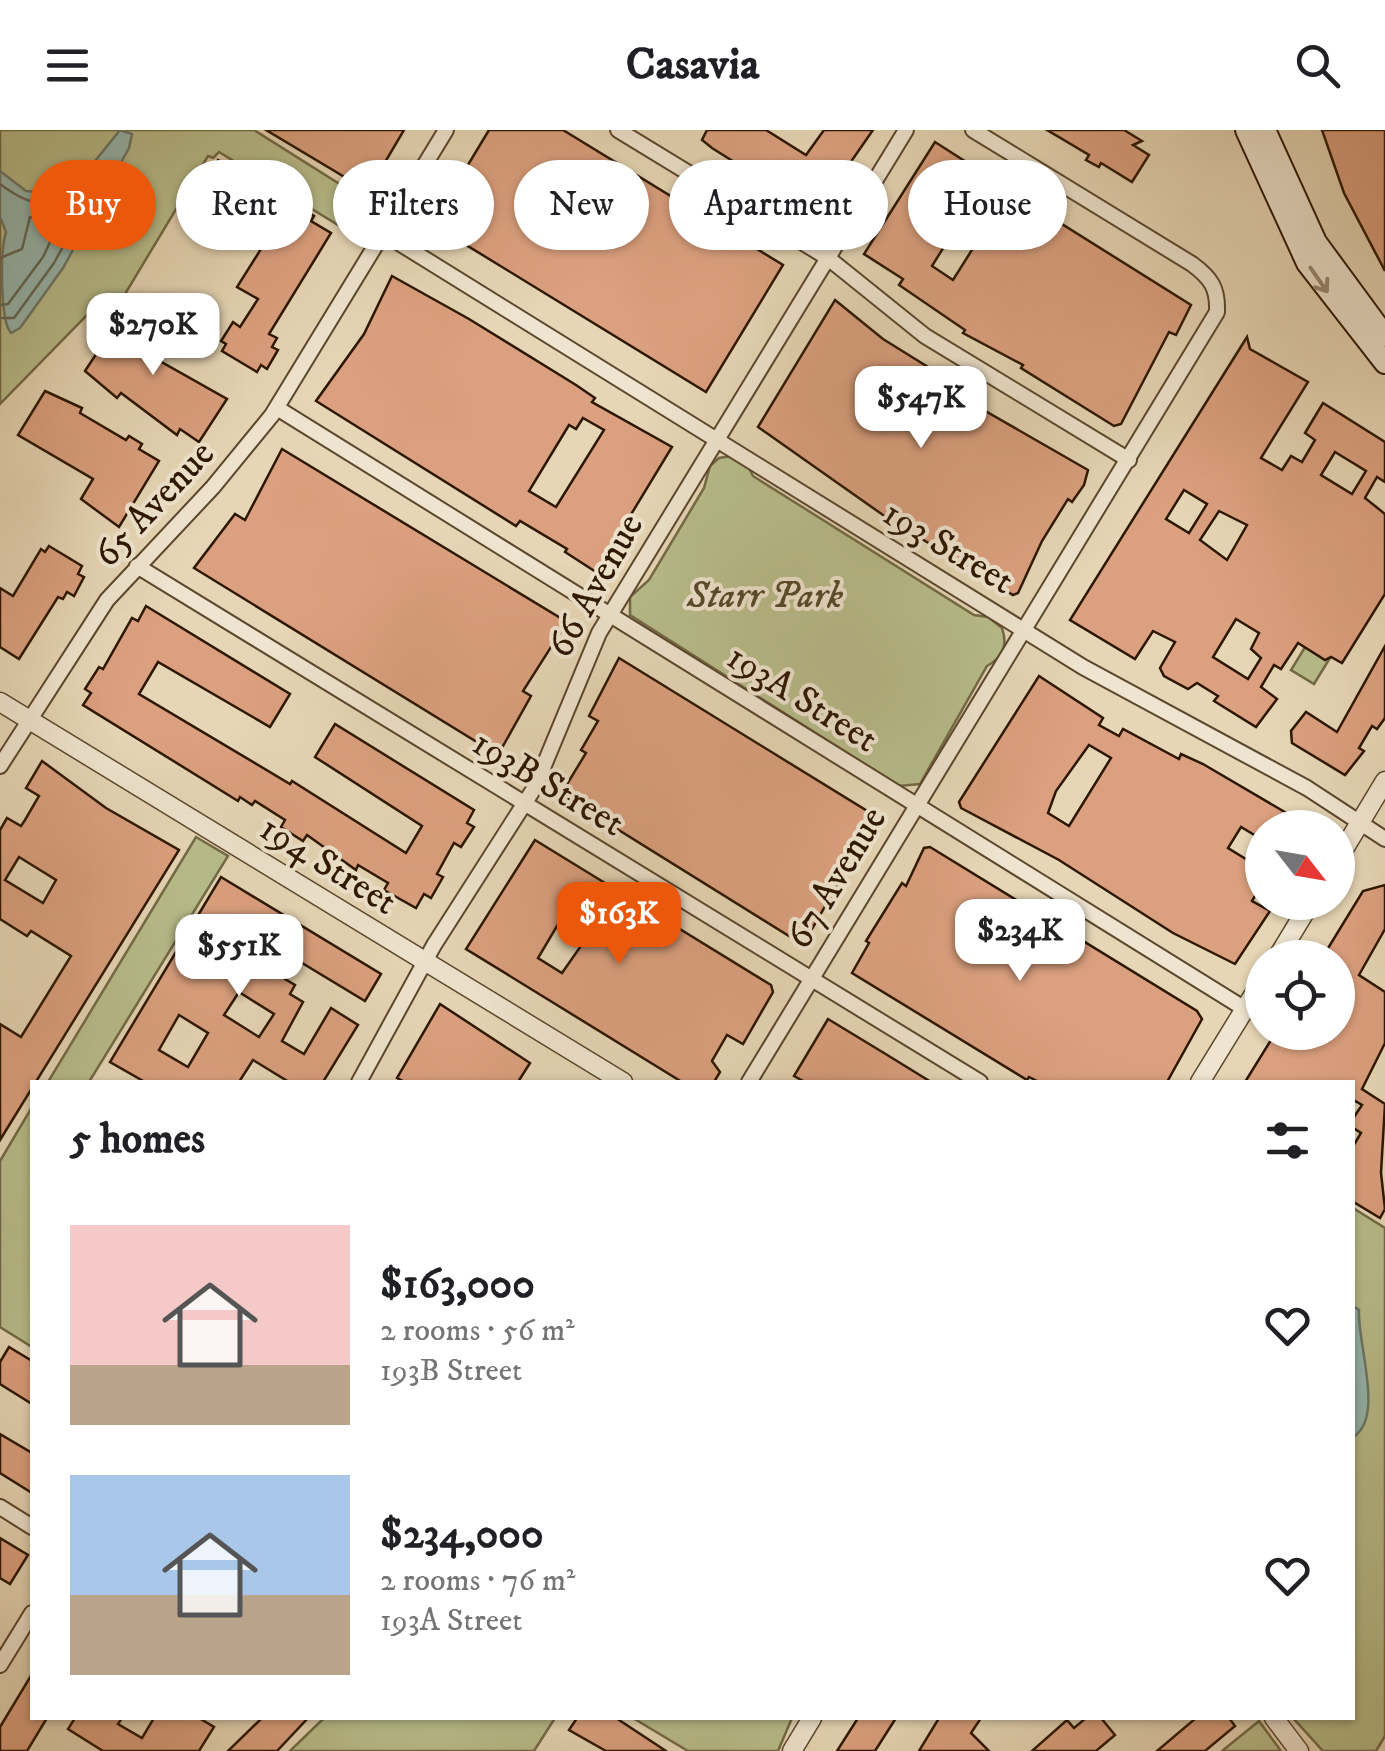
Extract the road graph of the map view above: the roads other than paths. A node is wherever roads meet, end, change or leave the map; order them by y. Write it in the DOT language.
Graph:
graph roads {
  1 [pos="446,130"];
  2 [pos="618,130"];
  3 [pos="906,130"];
  4 [pos="972,130"];
  5 [pos="1246,130"];
  6 [pos="1265,130"];
  7 [pos="428,160"];
  8 [pos="374,250"];
  9 [pos="412,250"];
  10 [pos="828,258"];
  11 [pos="1385,336"];
  12 [pos="1385,363"];
  13 [pos="277,408"];
  14 [pos="719,438"];
  15 [pos="1129,460"];
  16 [pos="136,566"];
  17 [pos="610,614"];
  18 [pos="1024,630"];
  19 [pos="0,702"];
  20 [pos="30,720"];
  21 [pos="0,766"];
  22 [pos="1385,782"];
  23 [pos="525,806"];
  24 [pos="917,806"];
  25 [pos="1360,822"];
  26 [pos="1355,830"];
  27 [pos="1385,840"];
  28 [pos="424,961"];
  29 [pos="812,979"];
  30 [pos="1245,1008"];
  31 [pos="1245,1011"];
  32 [pos="360,1080"];
  33 [pos="619,1080"];
  34 [pos="750,1080"];
  35 [pos="977,1080"];
  36 [pos="1201,1080"];
  37 [pos="0,1506"];
  38 [pos="30,1525"];
  39 [pos="30,1616"];
  40 [pos="0,1665"];
  41 [pos="811,1720"];
  42 [pos="1276,1720"];
  43 [pos="792,1751"];
  44 [pos="1299,1751"];
  1 -- 7 [label="street, 65 Avenue"];
  2 -- 10 [label="street"];
  3 -- 10 [label="street, 66 Avenue"];
  4 -- 15 [label="street, 67 Avenue"];
  5 -- 12 [label="main road, one-way"];
  6 -- 11 [label="main road"];
  8 -- 13 [label="street, 65 Avenue"];
  9 -- 14 [label="street, 193 Street"];
  10 -- 14 [label="street, 66 Avenue"];
  10 -- 15 [label="street"];
  13 -- 16 [label="street, 65 Avenue"];
  13 -- 17 [label="street, 193A Street"];
  14 -- 17 [label="street, 66 Avenue"];
  14 -- 18 [label="street, 193 Street"];
  15 -- 18 [label="street, 67 Avenue"];
  16 -- 20 [label="street, 65 Avenue"];
  16 -- 23 [label="street, 193B Street"];
  17 -- 23 [label="street, 66 Avenue"];
  17 -- 24 [label="street, 193A Street"];
  18 -- 24 [label="street, 67 Avenue"];
  18 -- 25 [label="street, 193 Street"];
  19 -- 20 [label="street, 194 Street"];
  20 -- 21 [label="street, 65 Avenue"];
  20 -- 28 [label="street, 194 Street"];
  22 -- 25 [label="street"];
  23 -- 28 [label="street, 66 Avenue"];
  23 -- 29 [label="street, 193B Street"];
  24 -- 29 [label="street, 67 Avenue"];
  24 -- 30 [label="street, 193A Street"];
  25 -- 26 [label="street"];
  25 -- 27 [label="street, 193 Street"];
  28 -- 32 [label="street, 66 Avenue"];
  28 -- 33 [label="street, 194 Street"];
  29 -- 34 [label="street, 67 Avenue"];
  29 -- 35 [label="street, 193B Street"];
  31 -- 36 [label="street"];
  37 -- 38 [label="street"];
  39 -- 40 [label="street"];
  41 -- 43 [label="street"];
  42 -- 44 [label="street"];
}
